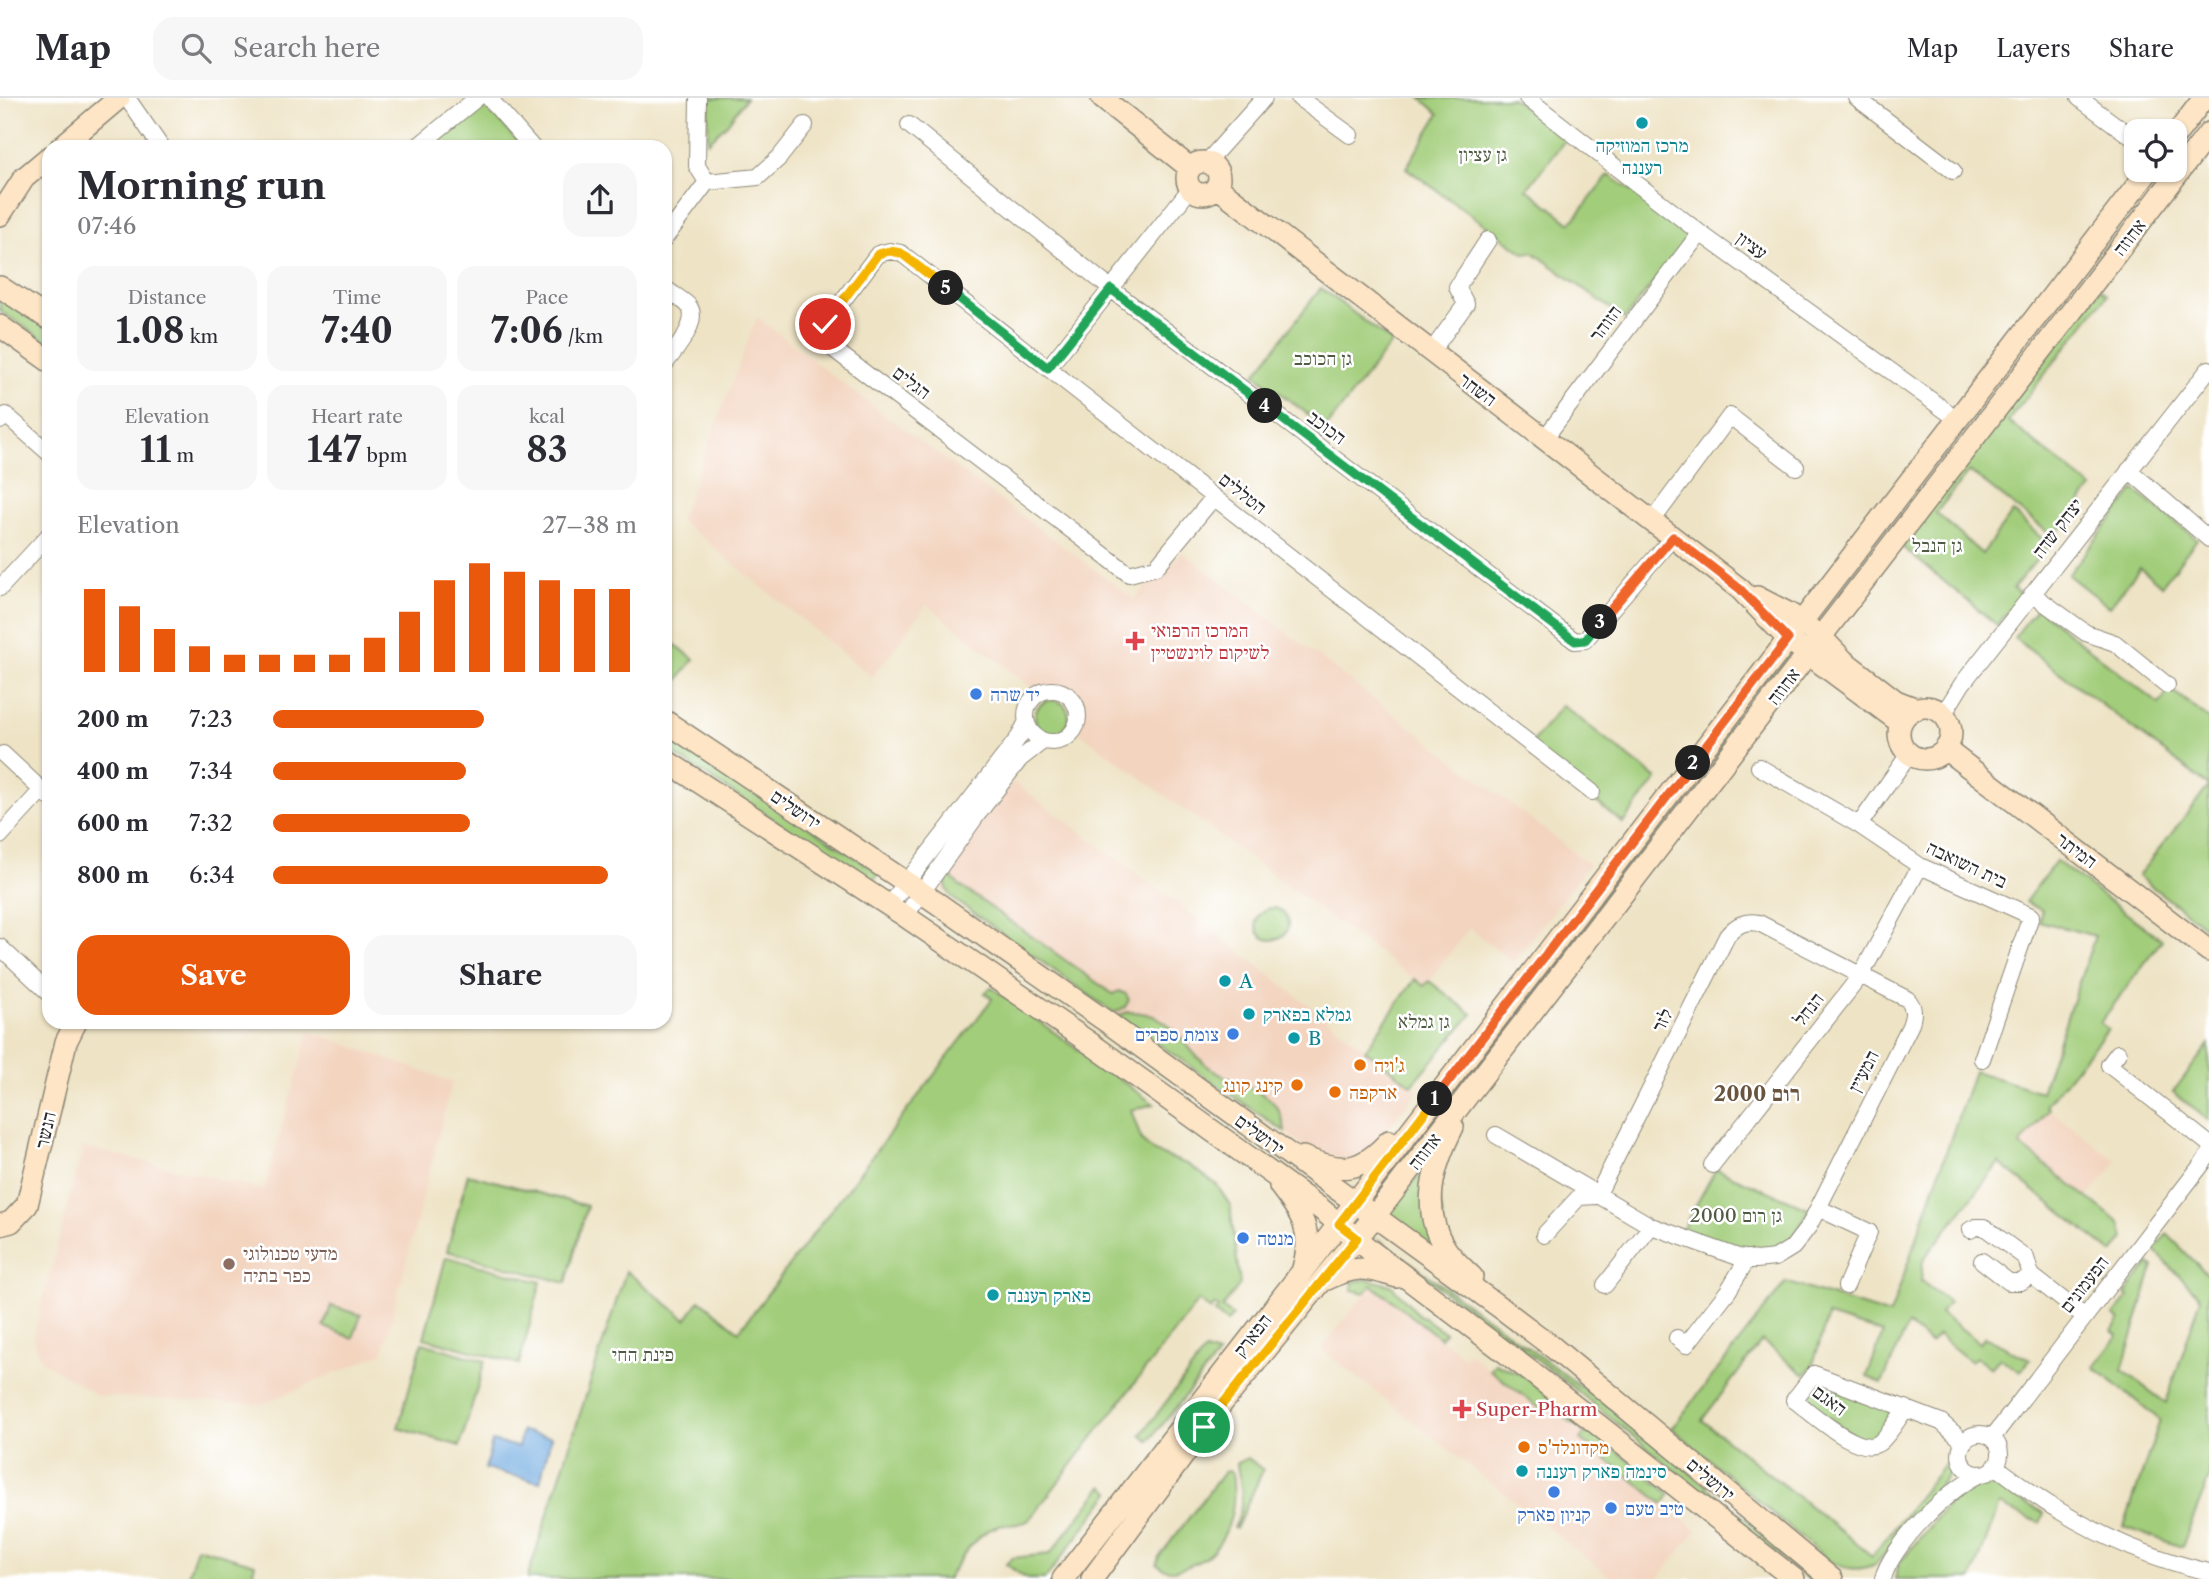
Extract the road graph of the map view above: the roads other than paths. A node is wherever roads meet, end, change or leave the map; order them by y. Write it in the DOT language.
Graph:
graph roads {
  1 [pos="119,98"];
  2 [pos="127,98"];
  3 [pos="477,98"];
  4 [pos="489,98"];
  5 [pos="698,98"];
  6 [pos="1264,98"];
  7 [pos="1299,98"];
  8 [pos="1527,98"];
  9 [pos="1857,98"];
  10 [pos="2079,98"];
  11 [pos="2204,98"];
  12 [pos="1110,101"];
  13 [pos="2187,120"];
  14 [pos="804,125"];
  15 [pos="909,125"];
  16 [pos="2124,131"];
  17 [pos="2209,133"];
  18 [pos="1350,135"];
  19 [pos="69,140"];
  20 [pos="156,140"];
  21 [pos="426,140"];
  22 [pos="526,140"];
  23 [pos="42,164"];
  24 [pos="1953,171"];
  25 [pos="1196,173"];
  26 [pos="707,182"];
  27 [pos="2140,182"];
  28 [pos="0,215"];
  29 [pos="672,229"];
  30 [pos="1700,233"];
  31 [pos="1488,240"];
  32 [pos="4,287"];
  33 [pos="1111,289"];
  34 [pos="672,293"];
  35 [pos="42,314"];
  36 [pos="0,326"];
  37 [pos="1431,352"];
  38 [pos="42,355"];
  39 [pos="672,355"];
  40 [pos="1048,368"];
  41 [pos="2209,369"];
  42 [pos="1957,419"];
  43 [pos="0,421"];
  44 [pos="1544,439"];
  45 [pos="42,447"];
  46 [pos="1796,467"];
  47 [pos="2129,470"];
  48 [pos="1214,497"];
  49 [pos="1652,522"];
  50 [pos="1673,537"];
  51 [pos="2209,539"];
  52 [pos="42,543"];
  53 [pos="0,588"];
  54 [pos="2032,594"];
  55 [pos="1795,630"];
  56 [pos="1815,645"];
  57 [pos="2167,685"];
  58 [pos="1943,715"];
  59 [pos="1909,716"];
  60 [pos="1026,723"];
  61 [pos="672,726"];
  62 [pos="1043,741"];
  63 [pos="1945,750"];
  64 [pos="3,754"];
  65 [pos="1909,754"];
  66 [pos="672,765"];
  67 [pos="1759,767"];
  68 [pos="42,791"];
  69 [pos="1592,792"];
  70 [pos="42,797"];
  71 [pos="1858,824"];
  72 [pos="0,836"];
  73 [pos="1920,866"];
  74 [pos="913,888"];
  75 [pos="897,910"];
  76 [pos="0,947"];
  77 [pos="2209,951"];
  78 [pos="1861,975"];
  79 [pos="42,986"];
  80 [pos="72,1029"];
  81 [pos="2118,1053"];
  82 [pos="1469,1055"];
  83 [pos="1982,1059"];
  84 [pos="1494,1061"];
  85 [pos="1496,1135"];
  86 [pos="2209,1143"];
  87 [pos="1278,1147"];
  88 [pos="2209,1155"];
  89 [pos="1712,1165"];
  90 [pos="1265,1168"];
  91 [pos="1597,1196"];
  92 [pos="1354,1203"];
  93 [pos="1818,1208"];
  94 [pos="1374,1217"];
  95 [pos="1339,1224"];
  96 [pos="0,1225"];
  97 [pos="1651,1226"];
  98 [pos="1970,1230"];
  99 [pos="1544,1235"];
  100 [pos="1357,1238"];
  101 [pos="1748,1258"];
  102 [pos="1982,1261"];
  103 [pos="2031,1275"];
  104 [pos="1310,1278"];
  105 [pos="1410,1280"];
  106 [pos="1605,1284"];
  107 [pos="1846,1286"];
  108 [pos="1505,1311"];
  109 [pos="2085,1317"];
  110 [pos="1677,1338"];
  111 [pos="1906,1408"];
  112 [pos="1992,1438"];
  113 [pos="1964,1442"];
  114 [pos="1988,1470"];
  115 [pos="1113,1550"];
  116 [pos="2209,1572"];
  117 [pos="1063,1579"];
  118 [pos="1092,1579"];
  119 [pos="1103,1579"];
  120 [pos="1794,1579"];
  121 [pos="1832,1579"];
  122 [pos="1883,1579"];
  1 -- 19 [label="main road"];
  2 -- 20 [label="street"];
  3 -- 21 [label="street"];
  4 -- 22 [label="street"];
  5 -- 26 [label="street"];
  6 -- 25 [label="street"];
  7 -- 18 [label="street"];
  8 -- 30 [label="street, עציון"];
  9 -- 24 [label="street"];
  10 -- 16 [label="street"];
  11 -- 13 [label="main road"];
  12 -- 25 [label="main road"];
  14 -- 26 [label="street"];
  15 -- 33 [label="street, הכוכב"];
  17 -- 56 [label="main road, אחוזה"];
  23 -- 28 [label="main road"];
  25 -- 33 [label="street"];
  25 -- 37 [label="main road, השחר"];
  26 -- 29 [label="street"];
  27 -- 42 [label="main road, אחוזה"];
  30 -- 42 [label="street, עציון"];
  30 -- 44 [label="street, הזוהר"];
  31 -- 37 [label="street"];
  32 -- 35 [label="main road"];
  33 -- 40 [label="street"];
  33 -- 50 [label="street, הכוכב"];
  34 -- 39 [label="street"];
  36 -- 38 [label="main road"];
  37 -- 44 [label="main road, השחר"];
  40 -- 48 [label="street, הטללים"];
  40 -- 48 [label="street, הגלים"];
  41 -- 47 [label="street, יצחק שדה"];
  42 -- 55 [label="main road, אחוזה"];
  43 -- 45 [label="street"];
  44 -- 49 [label="main road, השחר"];
  46 -- 49 [label="street"];
  47 -- 51 [label="street"];
  47 -- 54 [label="street, יצחק שדה"];
  48 -- 69 [label="street, הטללים"];
  49 -- 50 [label="main road, השחר"];
  50 -- 55 [label="main road, השחר"];
  52 -- 53 [label="street"];
  54 -- 57 [label="street"];
  54 -- 58 [label="street, יצחק שדה"];
  55 -- 56 [label="main road"];
  55 -- 82 [label="main road, אחוזה"];
  56 -- 59 [label="main road"];
  56 -- 84 [label="main road, אחוזה"];
  58 -- 59 [label="main road"];
  58 -- 63 [label="main road"];
  59 -- 65 [label="main road"];
  60 -- 62 [label="street"];
  60 -- 62 [label="street"];
  60 -- 74 [label="street"];
  61 -- 74 [label="main road, ירושלים"];
  62 -- 74 [label="street"];
  63 -- 65 [label="main road"];
  63 -- 77 [label="main road, המיתר"];
  64 -- 68 [label="street"];
  65 -- 71 [label="street"];
  66 -- 75 [label="main road, ירושלים"];
  67 -- 71 [label="street, בית השואבה"];
  70 -- 72 [label="street"];
  71 -- 73 [label="street, בית השואבה"];
  73 -- 78 [label="street, הנחל"];
  73 -- 83 [label="street, בית השואבה"];
  74 -- 75 [label="street"];
  74 -- 87 [label="main road, ירושלים"];
  75 -- 90 [label="main road, ירושלים"];
  76 -- 79 [label="street"];
  78 -- 89 [label="street, הנחל"];
  78 -- 91 [label="street, לזר"];
  78 -- 93 [label="street, המעיין"];
  80 -- 96 [label="main road, הנשר"];
  81 -- 86 [label="street"];
  82 -- 87 [label="main road"];
  82 -- 92 [label="main road, אחוזה"];
  84 -- 94 [label="main road, אחוזה"];
  84 -- 108 [label="main road"];
  85 -- 91 [label="street, המעיין"];
  87 -- 92 [label="main road, ירושלים"];
  88 -- 109 [label="street, הפעמונים"];
  90 -- 95 [label="main road, ירושלים"];
  90 -- 104 [label="main road"];
  91 -- 97 [label="street, המעיין"];
  91 -- 99 [label="street"];
  92 -- 94 [label="main road, ירושלים"];
  92 -- 95 [label="main road, אחוזה"];
  93 -- 101 [label="street, המעיין"];
  93 -- 107 [label="street"];
  94 -- 100 [label="main road, אחוזה"];
  94 -- 108 [label="main road, ירושלים"];
  95 -- 100 [label="main road, ירושלים"];
  95 -- 104 [label="main road, הפארק"];
  97 -- 101 [label="street, המעיין"];
  97 -- 106 [label="street"];
  98 -- 103 [label="street"];
  100 -- 104 [label="main road, הפארק"];
  100 -- 105 [label="main road, ירושלים"];
  101 -- 110 [label="street"];
  102 -- 103 [label="street"];
  103 -- 109 [label="street"];
  104 -- 105 [label="main road"];
  104 -- 115 [label="main road, הפארק"];
  104 -- 117 [label="main road, הפארק"];
  105 -- 120 [label="main road, ירושלים"];
  108 -- 121 [label="main road, ירושלים"];
  109 -- 112 [label="street, הפעמונים"];
  111 -- 111 [label="street, האגם"];
  111 -- 113 [label="street, האגם"];
  112 -- 113 [label="street"];
  112 -- 114 [label="street"];
  113 -- 114 [label="street"];
  114 -- 116 [label="street"];
  114 -- 122 [label="street"];
  115 -- 118 [label="main road, הפארק"];
  115 -- 119 [label="main road"];
}
